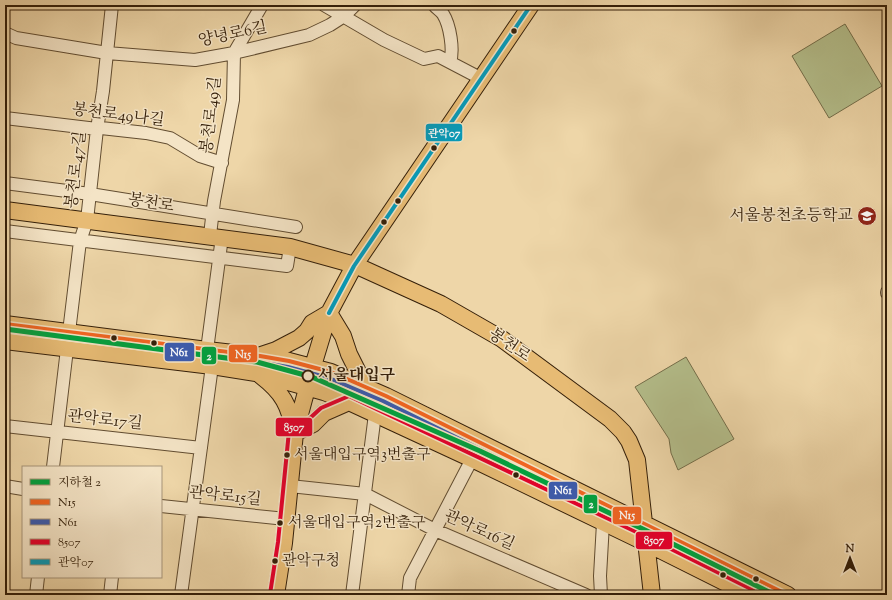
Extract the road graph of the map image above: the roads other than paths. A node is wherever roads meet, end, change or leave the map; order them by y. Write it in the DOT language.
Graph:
graph roads {
  1 [pos="112,5"];
  2 [pos="262,5"];
  3 [pos="324,5"];
  4 [pos="355,5"];
  5 [pos="434,5"];
  6 [pos="531,5"];
  7 [pos="344,16"];
  8 [pos="5,33"];
  9 [pos="107,53"];
  10 [pos="234,53"];
  11 [pos="450,62"];
  12 [pos="482,79"];
  13 [pos="5,118"];
  14 [pos="97,129"];
  15 [pos="222,163"];
  16 [pos="5,183"];
  17 [pos="90,194"];
  18 [pos="5,210"];
  19 [pos="213,214"];
  20 [pos="87,220"];
  21 [pos="296,227"];
  22 [pos="5,231"];
  23 [pos="216,236"];
  24 [pos="80,241"];
  25 [pos="290,247"];
  26 [pos="220,258"];
  27 [pos="355,265"];
  28 [pos="329,313"];
  29 [pos="5,324"];
  30 [pos="69,332"];
  31 [pos="5,341"];
  32 [pos="67,349"];
  33 [pos="207,350"];
  34 [pos="260,356"];
  35 [pos="212,366"];
  36 [pos="313,366"];
  37 [pos="256,373"];
  38 [pos="365,386"];
  39 [pos="307,387"];
  40 [pos="349,402"];
  41 [pos="375,414"];
  42 [pos="5,426"];
  43 [pos="56,432"];
  44 [pos="295,433"];
  45 [pos="201,448"];
  46 [pos="472,459"];
  47 [pos="53,466"];
  48 [pos="5,486"];
  49 [pos="290,486"];
  50 [pos="22,489"];
  51 [pos="365,494"];
  52 [pos="162,506"];
  53 [pos="193,510"];
  54 [pos="286,519"];
  55 [pos="603,523"];
  56 [pos="644,523"];
  57 [pos="435,530"];
  58 [pos="646,543"];
  59 [pos="707,554"];
  60 [pos="700,570"];
  61 [pos="38,578"];
  62 [pos="112,578"];
  63 [pos="36,595"];
  64 [pos="110,595"];
  65 [pos="181,595"];
  66 [pos="276,595"];
  67 [pos="352,595"];
  68 [pos="408,595"];
  69 [pos="586,595"];
  70 [pos="601,595"];
  71 [pos="652,595"];
  72 [pos="750,595"];
  73 [pos="788,595"];
  1 -- 9 [label="street"];
  2 -- 10 [label="street, 봉천로49길"];
  3 -- 7 [label="street"];
  4 -- 7 [label="street, 양녕로6길"];
  5 -- 11 [label="street"];
  6 -- 12 [label="main road"];
  7 -- 10 [label="street, 양녕로6길"];
  7 -- 11 [label="street"];
  8 -- 9 [label="street, 양녕로6길"];
  9 -- 10 [label="street, 양녕로6길"];
  9 -- 14 [label="street, 봉천로47길"];
  10 -- 15 [label="street, 봉천로49길"];
  11 -- 12 [label="street"];
  12 -- 27 [label="main road"];
  13 -- 14 [label="street, 봉천로49나길"];
  14 -- 15 [label="street, 봉천로49나길"];
  14 -- 17 [label="street, 봉천로47길"];
  15 -- 19 [label="street, 봉천로49길"];
  16 -- 17 [label="street, 봉천로"];
  17 -- 19 [label="street, 봉천로"];
  17 -- 20 [label="street, 봉천로47길"];
  18 -- 20 [label="main road, 봉천로"];
  19 -- 21 [label="street, 봉천로"];
  19 -- 23 [label="street, 봉천로49길"];
  20 -- 23 [label="main road, 봉천로"];
  20 -- 24 [label="street"];
  22 -- 24 [label="street"];
  23 -- 25 [label="main road, 봉천로"];
  23 -- 26 [label="street"];
  24 -- 26 [label="street"];
  24 -- 30 [label="street"];
  25 -- 26 [label="street"];
  25 -- 27 [label="main road, 봉천로"];
  26 -- 33 [label="street"];
  27 -- 28 [label="main road"];
  27 -- 56 [label="main road, 봉천로"];
  28 -- 34 [label="main road"];
  28 -- 36 [label="main road"];
  28 -- 38 [label="main road"];
  29 -- 30 [label="main road"];
  30 -- 33 [label="main road"];
  31 -- 32 [label="main road"];
  32 -- 35 [label="main road"];
  32 -- 43 [label="street"];
  33 -- 34 [label="main road"];
  34 -- 36 [label="main road"];
  35 -- 37 [label="main road"];
  35 -- 45 [label="street"];
  36 -- 38 [label="main road"];
  36 -- 39 [label="main road"];
  37 -- 39 [label="main road"];
  37 -- 44 [label="main road"];
  38 -- 56 [label="main road"];
  39 -- 40 [label="main road"];
  39 -- 44 [label="main road"];
  40 -- 41 [label="main road"];
  40 -- 44 [label="main road"];
  41 -- 46 [label="main road"];
  41 -- 51 [label="street"];
  42 -- 43 [label="street, 관악로17길"];
  43 -- 45 [label="street, 관악로17길"];
  43 -- 47 [label="street"];
  44 -- 49 [label="main road"];
  45 -- 53 [label="street"];
  46 -- 55 [label="main road"];
  46 -- 57 [label="street"];
  48 -- 50 [label="street"];
  49 -- 51 [label="street, 관악로16길"];
  49 -- 54 [label="main road"];
  51 -- 57 [label="street, 관악로16길"];
  51 -- 67 [label="street"];
  52 -- 53 [label="street, 관악로15길"];
  53 -- 54 [label="street, 관악로15길"];
  53 -- 65 [label="street"];
  54 -- 66 [label="main road"];
  55 -- 58 [label="main road"];
  55 -- 70 [label="street"];
  56 -- 58 [label="main road, 봉천로"];
  56 -- 59 [label="main road"];
  57 -- 68 [label="street"];
  57 -- 69 [label="street, 관악로16길"];
  58 -- 60 [label="main road"];
  58 -- 71 [label="main road, 봉천로"];
  59 -- 60 [label="main road"];
  59 -- 73 [label="main road"];
  60 -- 72 [label="main road"];
  61 -- 63 [label="street"];
  62 -- 64 [label="street"];
}
